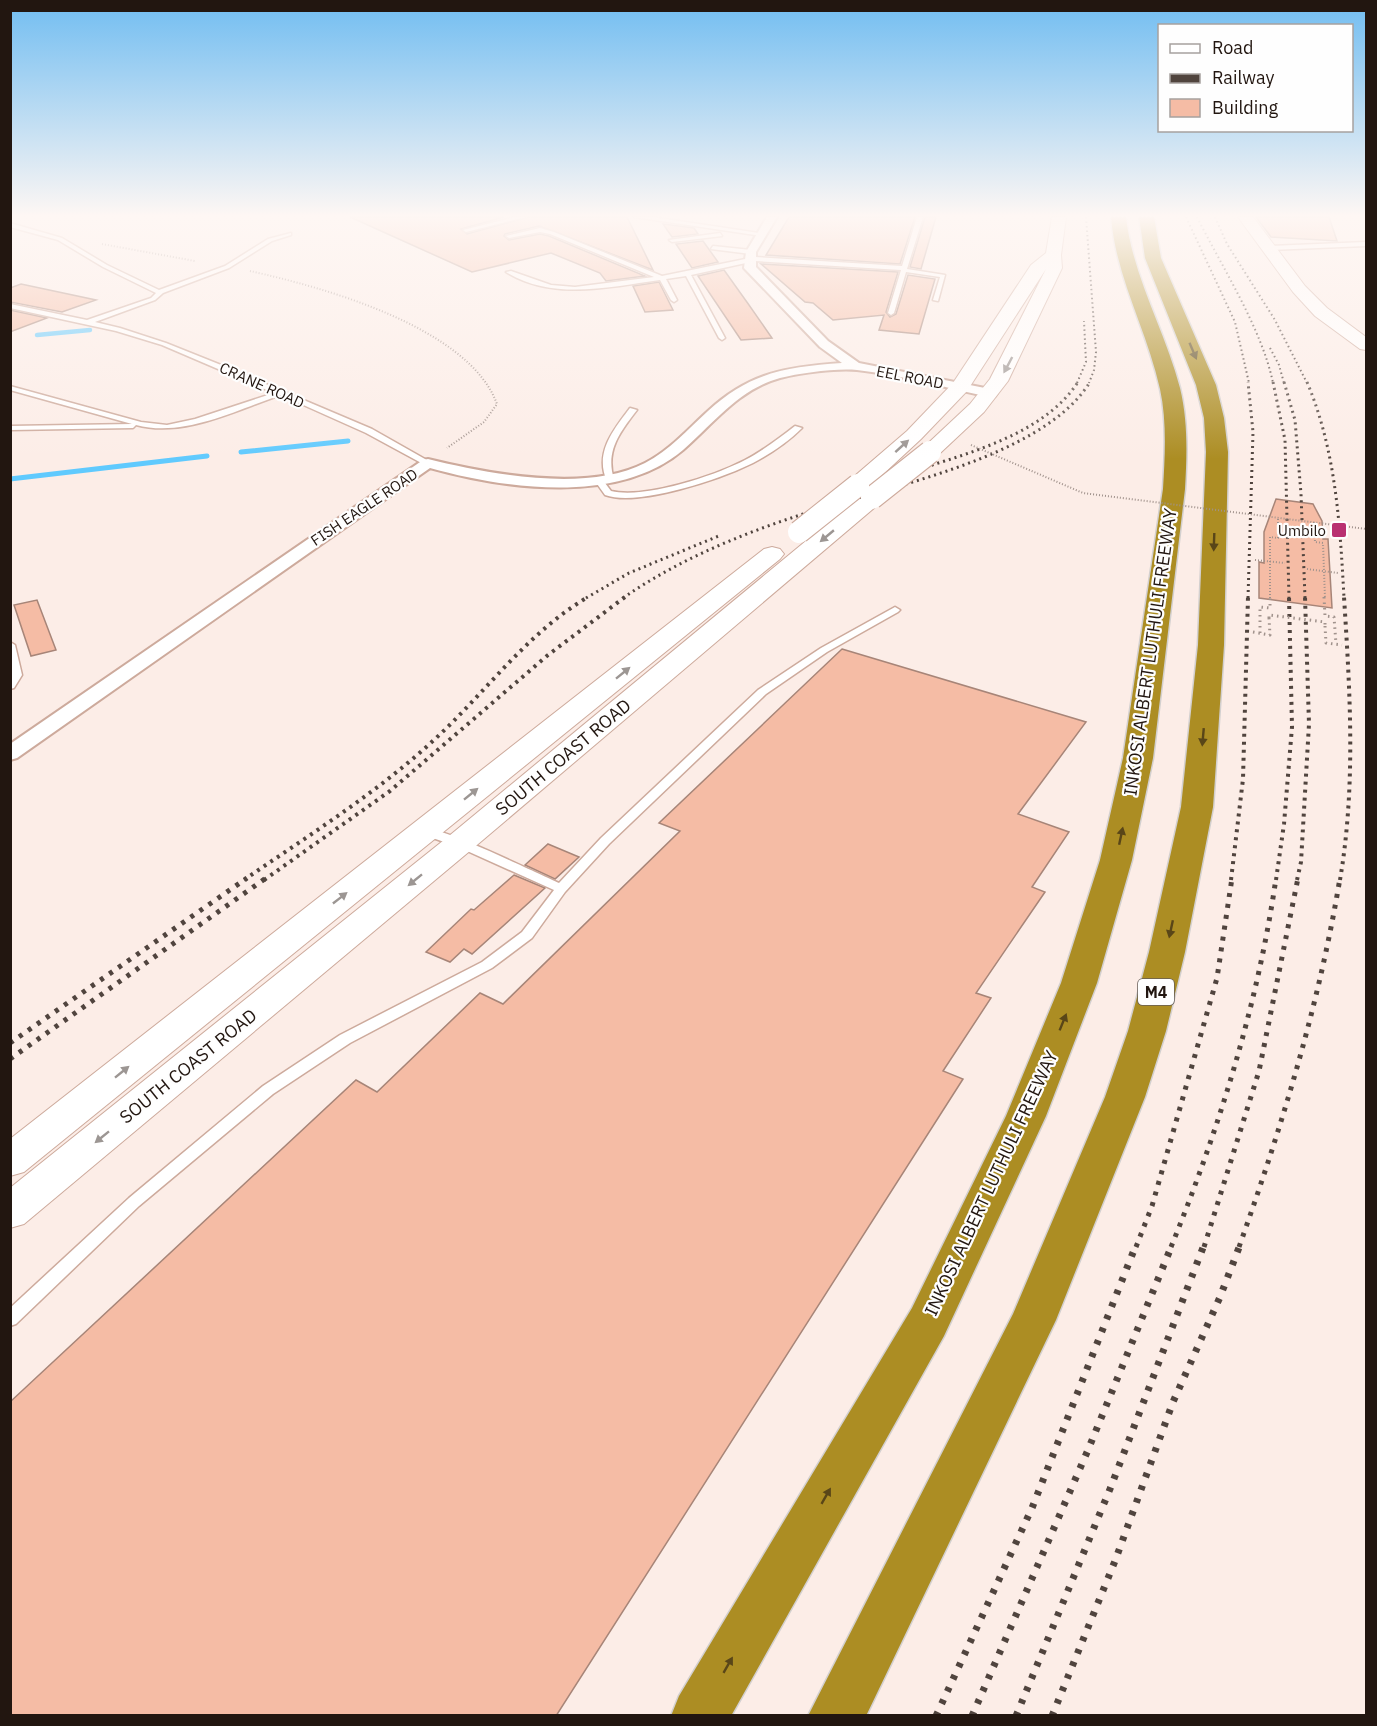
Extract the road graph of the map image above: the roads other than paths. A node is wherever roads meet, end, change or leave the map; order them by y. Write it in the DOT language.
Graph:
graph roads {
  1 [pos="156,298"];
  2 [pos="701,298"];
  3 [pos="777,298"];
  4 [pos="896,298"];
  5 [pos="1018,298"];
  6 [pos="1040,298"];
  7 [pos="1136,298"];
  8 [pos="1170,298"];
  9 [pos="1308,298"];
  10 [pos="10,306"];
  11 [pos="891,313"];
  12 [pos="89,322"];
  13 [pos="722,338"];
  14 [pos="1366,345"];
  15 [pos="855,366"];
  16 [pos="960,387"];
  17 [pos="10,388"];
  18 [pos="280,393"];
  19 [pos="990,393"];
  20 [pos="633,410"];
  21 [pos="149,426"];
  22 [pos="10,428"];
  23 [pos="798,428"];
  24 [pos="428,463"];
  25 [pos="604,480"];
  26 [pos="865,492"];
  27 [pos="895,610"];
  28 [pos="10,645"];
  29 [pos="10,686"];
  30 [pos="10,754"];
  31 [pos="425,831"];
  32 [pos="460,843"];
  33 [pos="561,889"];
  34 [pos="10,1161"];
  35 [pos="10,1212"];
  36 [pos="10,1319"];
  37 [pos="699,1716"];
  38 [pos="836,1716"];
  1 -- 12 [label="lane"];
  2 -- 13 [label="lane"];
  3 -- 15 [label="street, EEL ROAD"];
  4 -- 11 [label="lane"];
  5 -- 16 [label="street, SOUTH COAST ROAD"];
  6 -- 19 [label="street, SOUTH COAST ROAD, one-way"];
  37 -- 7 [label="highway, INKOSI ALBERT LUTHULI FREEWAY, one-way"];
  8 -- 38 [label="highway, M4, one-way"];
  9 -- 14 [label="street"];
  10 -- 12 [label="lane, CRANE ROAD"];
  12 -- 18 [label="lane, CRANE ROAD"];
  15 -- 16 [label="street, EEL ROAD"];
  15 -- 25 [label="street, FISH EAGLE ROAD"];
  16 -- 19 [label="street, EEL ROAD"];
  26 -- 16 [label="street, SOUTH COAST ROAD, one-way"];
  17 -- 21 [label="lane"];
  18 -- 21 [label="lane"];
  18 -- 24 [label="lane, CRANE ROAD"];
  19 -- 26 [label="street, SOUTH COAST ROAD, bridge"];
  20 -- 25 [label="lane"];
  21 -- 22 [label="lane"];
  23 -- 25 [label="lane"];
  24 -- 25 [label="street, FISH EAGLE ROAD"];
  24 -- 30 [label="street, FISH EAGLE ROAD"];
  31 -- 26 [label="street, SOUTH COAST ROAD, one-way, bridge"];
  26 -- 32 [label="street, SOUTH COAST ROAD, one-way"];
  27 -- 33 [label="lane"];
  28 -- 29 [label="lane"];
  31 -- 32 [label="lane"];
  34 -- 31 [label="street, SOUTH COAST ROAD, one-way"];
  32 -- 33 [label="lane"];
  32 -- 35 [label="street, SOUTH COAST ROAD, one-way"];
  33 -- 36 [label="lane"];
}
